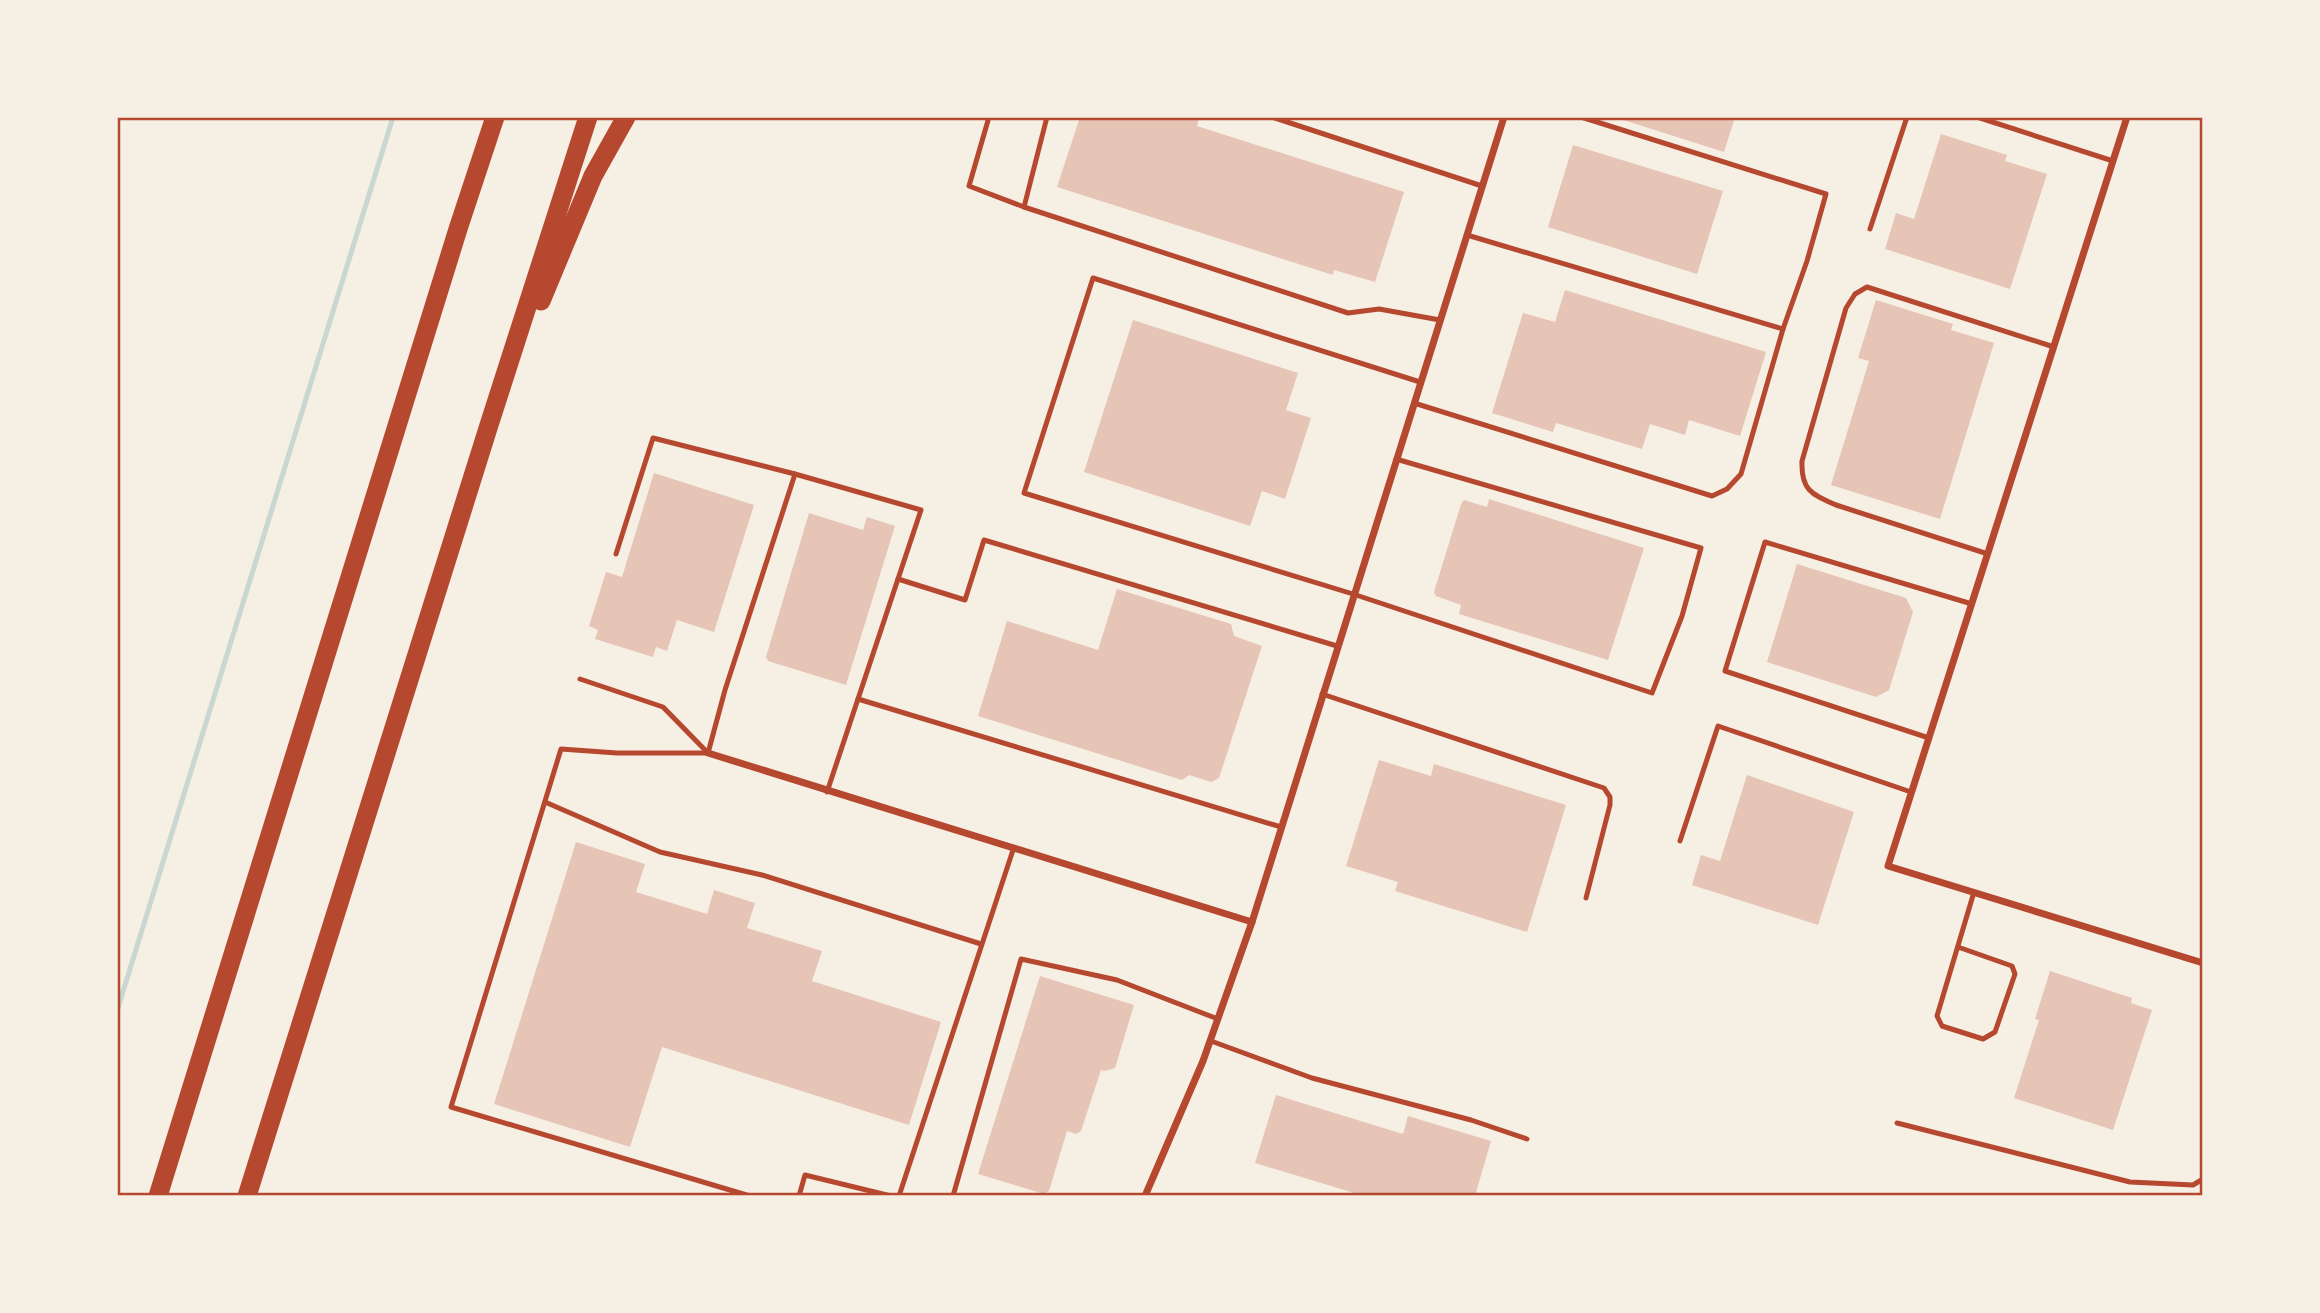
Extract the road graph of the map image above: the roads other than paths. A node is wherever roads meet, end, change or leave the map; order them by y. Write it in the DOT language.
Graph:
graph roads {
  1 [pos="484,117"];
  2 [pos="495,117"];
  3 [pos="588,117"];
  4 [pos="626,117"];
  5 [pos="989,117"];
  6 [pos="1046,117"];
  7 [pos="1272,117"];
  8 [pos="1504,117"];
  9 [pos="1581,117"];
  10 [pos="1907,117"];
  11 [pos="1977,117"];
  12 [pos="2127,117"];
  13 [pos="2113,161"];
  14 [pos="1482,186"];
  15 [pos="1024,207"];
  16 [pos="458,229"];
  17 [pos="1871,229"];
  18 [pos="1467,235"];
  19 [pos="1440,320"];
  20 [pos="1783,328"];
  21 [pos="2054,347"];
  22 [pos="1420,382"];
  23 [pos="1414,403"];
  24 [pos="489,425"];
  25 [pos="1396,459"];
  26 [pos="795,474"];
  27 [pos="616,554"];
  28 [pos="1989,554"];
  29 [pos="898,579"];
  30 [pos="1353,594"];
  31 [pos="1972,604"];
  32 [pos="1337,646"];
  33 [pos="580,679"];
  34 [pos="1322,694"];
  35 [pos="858,699"];
  36 [pos="1928,738"];
  37 [pos="708,753"];
  38 [pos="827,792"];
  39 [pos="1911,792"];
  40 [pos="545,802"];
  41 [pos="1281,827"];
  42 [pos="1680,841"];
  43 [pos="1014,847"];
  44 [pos="1974,892"];
  45 [pos="1586,898"];
  46 [pos="1252,922"];
  47 [pos="981,944"];
  48 [pos="1958,947"];
  49 [pos="2203,963"];
  50 [pos="1218,1019"];
  51 [pos="1211,1041"];
  52 [pos="1897,1123"];
  53 [pos="1527,1139"];
  54 [pos="2203,1179"];
  55 [pos="158,1196"];
  56 [pos="247,1196"];
  57 [pos="750,1196"];
  58 [pos="799,1196"];
  59 [pos="891,1196"];
  60 [pos="899,1196"];
  61 [pos="953,1196"];
  62 [pos="1145,1196"];
  1 -- 16 [label="highway"];
  2 -- 16 [label="highway"];
  3 -- 24 [label="highway"];
  4 -- 24 [label="highway"];
  5 -- 15 [label="lane"];
  6 -- 15 [label="lane"];
  7 -- 14 [label="lane"];
  8 -- 14 [label="street"];
  9 -- 20 [label="lane"];
  10 -- 17 [label="lane"];
  11 -- 13 [label="lane"];
  12 -- 13 [label="street"];
  13 -- 21 [label="street"];
  14 -- 18 [label="street"];
  15 -- 19 [label="lane"];
  16 -- 55 [label="highway"];
  18 -- 19 [label="street"];
  18 -- 20 [label="lane"];
  19 -- 22 [label="street"];
  20 -- 23 [label="lane"];
  21 -- 28 [label="street"];
  21 -- 28 [label="lane"];
  22 -- 23 [label="street"];
  22 -- 30 [label="lane"];
  23 -- 25 [label="street"];
  24 -- 56 [label="highway"];
  25 -- 30 [label="street"];
  25 -- 30 [label="lane"];
  26 -- 27 [label="lane"];
  26 -- 29 [label="lane"];
  26 -- 37 [label="lane"];
  28 -- 31 [label="street"];
  29 -- 32 [label="lane"];
  29 -- 35 [label="lane"];
  30 -- 32 [label="street"];
  31 -- 36 [label="street"];
  31 -- 36 [label="lane"];
  32 -- 34 [label="street"];
  33 -- 37 [label="lane"];
  34 -- 41 [label="street"];
  34 -- 45 [label="lane"];
  35 -- 38 [label="lane"];
  35 -- 41 [label="lane"];
  36 -- 39 [label="street"];
  37 -- 38 [label="street"];
  37 -- 40 [label="lane"];
  38 -- 43 [label="street"];
  39 -- 42 [label="lane"];
  39 -- 44 [label="street"];
  40 -- 47 [label="lane"];
  40 -- 57 [label="lane"];
  41 -- 46 [label="street"];
  43 -- 46 [label="street"];
  43 -- 47 [label="lane"];
  44 -- 48 [label="lane"];
  44 -- 49 [label="street"];
  46 -- 50 [label="street"];
  47 -- 60 [label="lane"];
  48 -- 48 [label="lane"];
  50 -- 51 [label="street"];
  50 -- 61 [label="lane"];
  51 -- 53 [label="lane"];
  51 -- 62 [label="street"];
  52 -- 54 [label="lane"];
  58 -- 59 [label="lane"];
}
